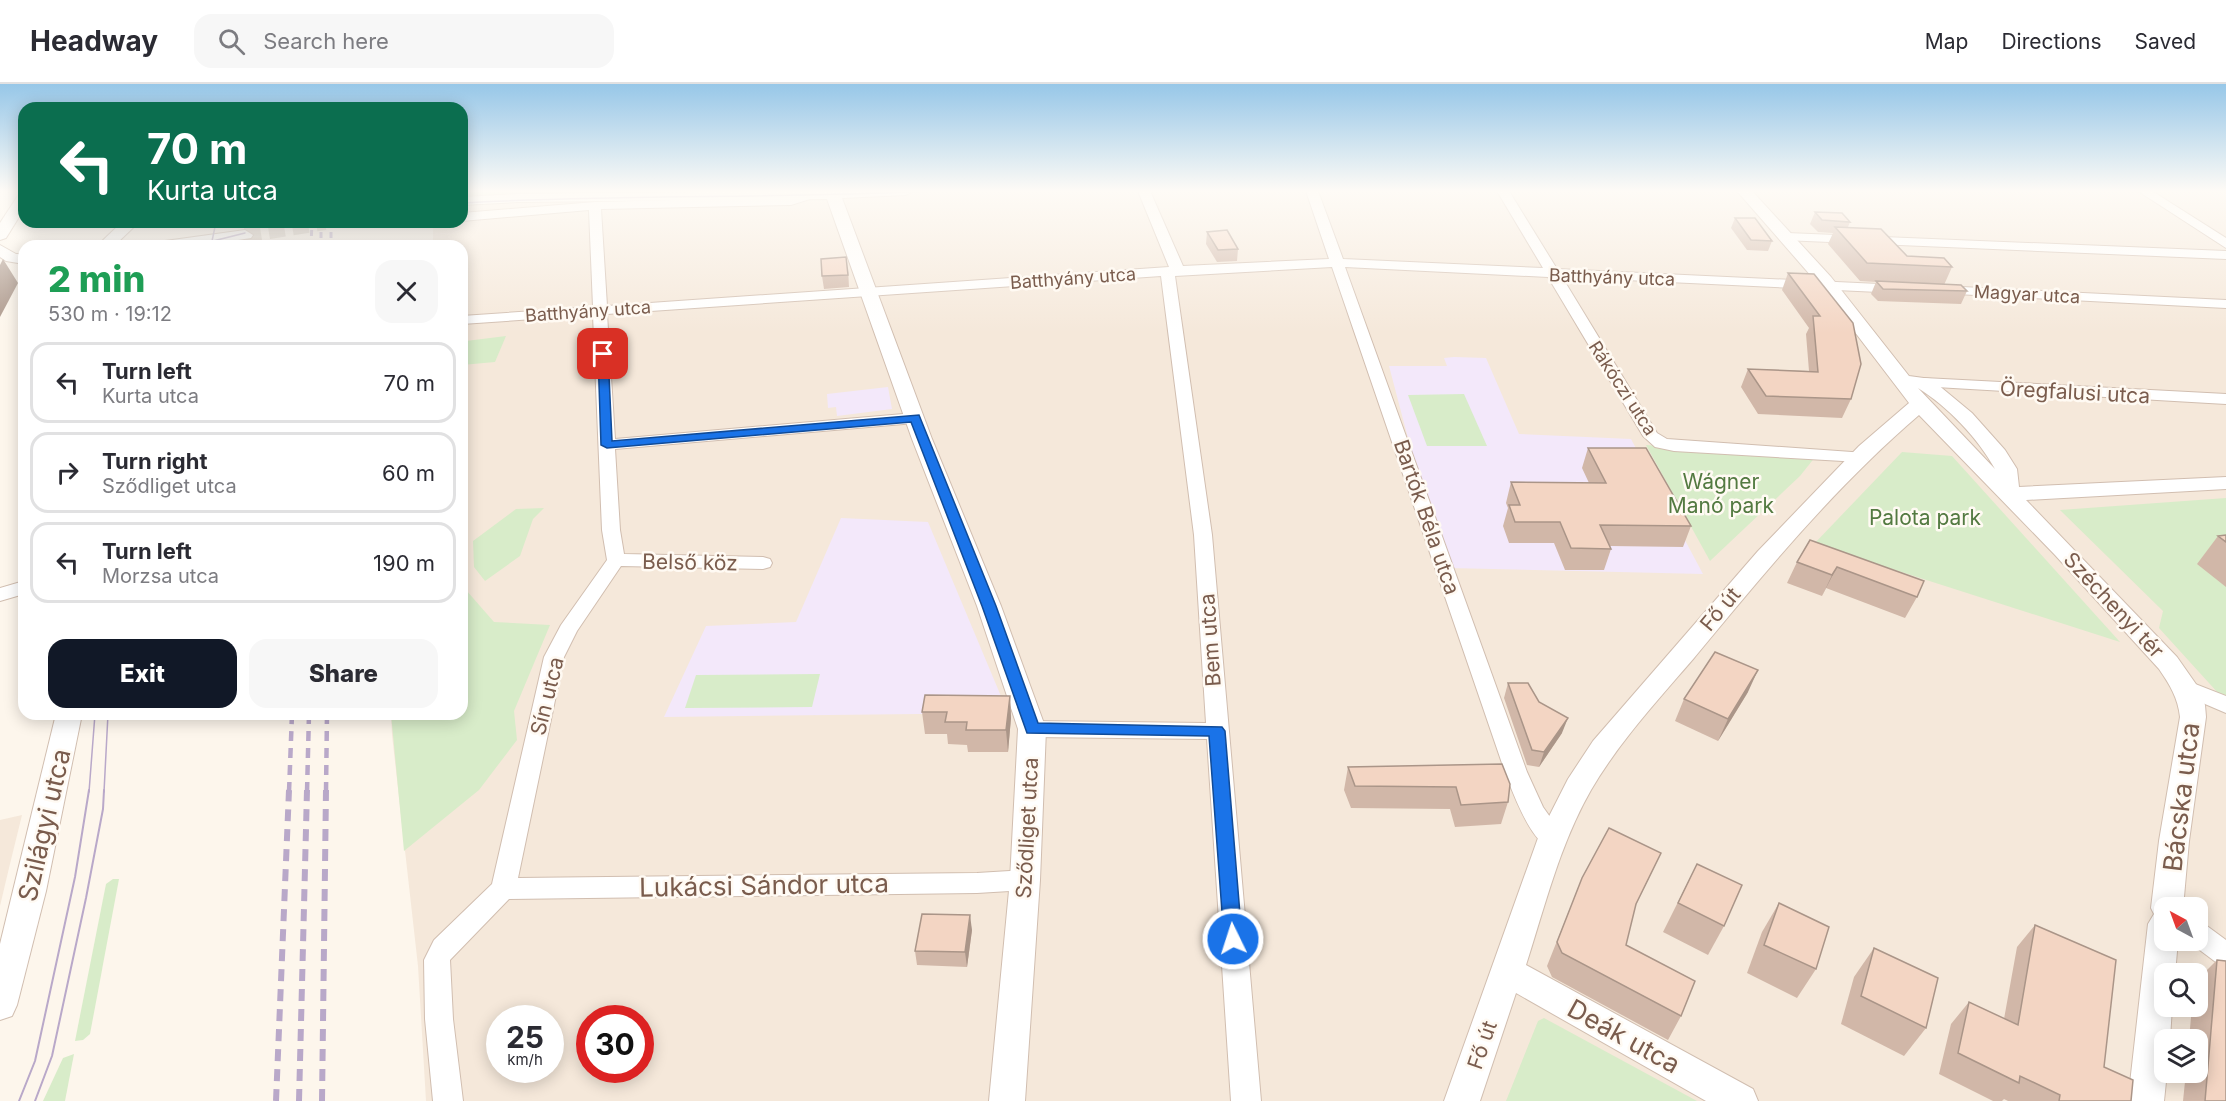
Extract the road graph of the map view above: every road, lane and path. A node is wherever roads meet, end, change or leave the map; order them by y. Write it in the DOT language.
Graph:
graph roads {
  1 [pos="597,238"];
  2 [pos="845,238"];
  3 [pos="1165,238"];
  4 [pos="1329,238"];
  5 [pos="1532,238"];
  6 [pos="1788,238"];
  7 [pos="1823,238"];
  8 [pos="0,250"];
  9 [pos="2226,255"];
  10 [pos="18,258"];
  11 [pos="1338,263"];
  12 [pos="18,267"];
  13 [pos="0,270"];
  14 [pos="1172,271"];
  15 [pos="1551,274"];
  16 [pos="1829,285"];
  17 [pos="868,292"];
  18 [pos="2226,304"];
  19 [pos="601,309"];
  20 [pos="468,320"];
  21 [pos="1916,390"];
  22 [pos="2226,399"];
  23 [pos="915,418"];
  24 [pos="607,445"];
  25 [pos="1860,457"];
  26 [pos="2226,483"];
  27 [pos="2008,494"];
  28 [pos="616,561"];
  29 [pos="763,563"];
  30 [pos="18,589"];
  31 [pos="0,595"];
  32 [pos="2185,687"];
  33 [pos="2226,705"];
  34 [pos="67,720"];
  35 [pos="1032,729"];
  36 [pos="1217,731"];
  37 [pos="1552,838"];
  38 [pos="1025,880"];
  39 [pos="503,889"];
  40 [pos="2168,897"];
  41 [pos="2208,942"];
  42 [pos="2161,951"];
  43 [pos="2226,955"];
  44 [pos="6,965"];
  45 [pos="1507,971"];
  46 [pos="0,1005"];
  47 [pos="448,1101"];
  48 [pos="1007,1101"];
  49 [pos="1246,1101"];
  50 [pos="1462,1101"];
  51 [pos="1740,1101"];
  52 [pos="2146,1101"];
  1 -- 19 [label="street"];
  2 -- 17 [label="street, Sződliget utca"];
  3 -- 14 [label="street, Bem utca"];
  4 -- 11 [label="street, Bartók Béla utca"];
  5 -- 15 [label="street, Rákóczi utca"];
  6 -- 16 [label="street"];
  7 -- 9 [label="street"];
  8 -- 10 [label="street"];
  11 -- 14 [label="street, Batthyány utca"];
  11 -- 15 [label="street, Batthyány utca"];
  11 -- 37 [label="street, Bartók Béla utca"];
  12 -- 13 [label="street"];
  14 -- 17 [label="street, Batthyány utca"];
  14 -- 36 [label="street, Bem utca"];
  15 -- 16 [label="street, Batthyány utca"];
  15 -- 25 [label="street, Rákóczi utca"];
  16 -- 18 [label="street, Magyar utca"];
  16 -- 21 [label="street"];
  17 -- 19 [label="street, Batthyány utca"];
  17 -- 23 [label="street, Sződliget utca"];
  19 -- 20 [label="street, Batthyány utca"];
  19 -- 24 [label="street"];
  21 -- 22 [label="street, Öregfalusi utca"];
  21 -- 25 [label="street, Fő út"];
  21 -- 27 [label="street, Széchenyi tér"];
  23 -- 24 [label="street"];
  23 -- 35 [label="street, Sződliget utca"];
  24 -- 28 [label="street"];
  25 -- 37 [label="street, Fő út"];
  26 -- 27 [label="street"];
  27 -- 32 [label="street, Széchenyi tér"];
  28 -- 29 [label="street, Belső köz"];
  28 -- 39 [label="street, Sín utca"];
  30 -- 31 [label="street"];
  32 -- 33 [label="street"];
  32 -- 40 [label="street, Bácska utca"];
  34 -- 44 [label="street, Szilágyi utca"];
  35 -- 36 [label="street"];
  35 -- 38 [label="street, Sződliget utca"];
  36 -- 49 [label="street, Bem utca"];
  37 -- 45 [label="street, Fő út"];
  38 -- 39 [label="street, Lukácsi Sándor utca"];
  38 -- 48 [label="street, Sződliget utca"];
  39 -- 47 [label="street"];
  41 -- 43 [label="street"];
  42 -- 52 [label="street"];
  44 -- 46 [label="street, Szilágyi utca"];
  45 -- 50 [label="street, Fő út"];
  45 -- 51 [label="street, Deák utca"];
}
